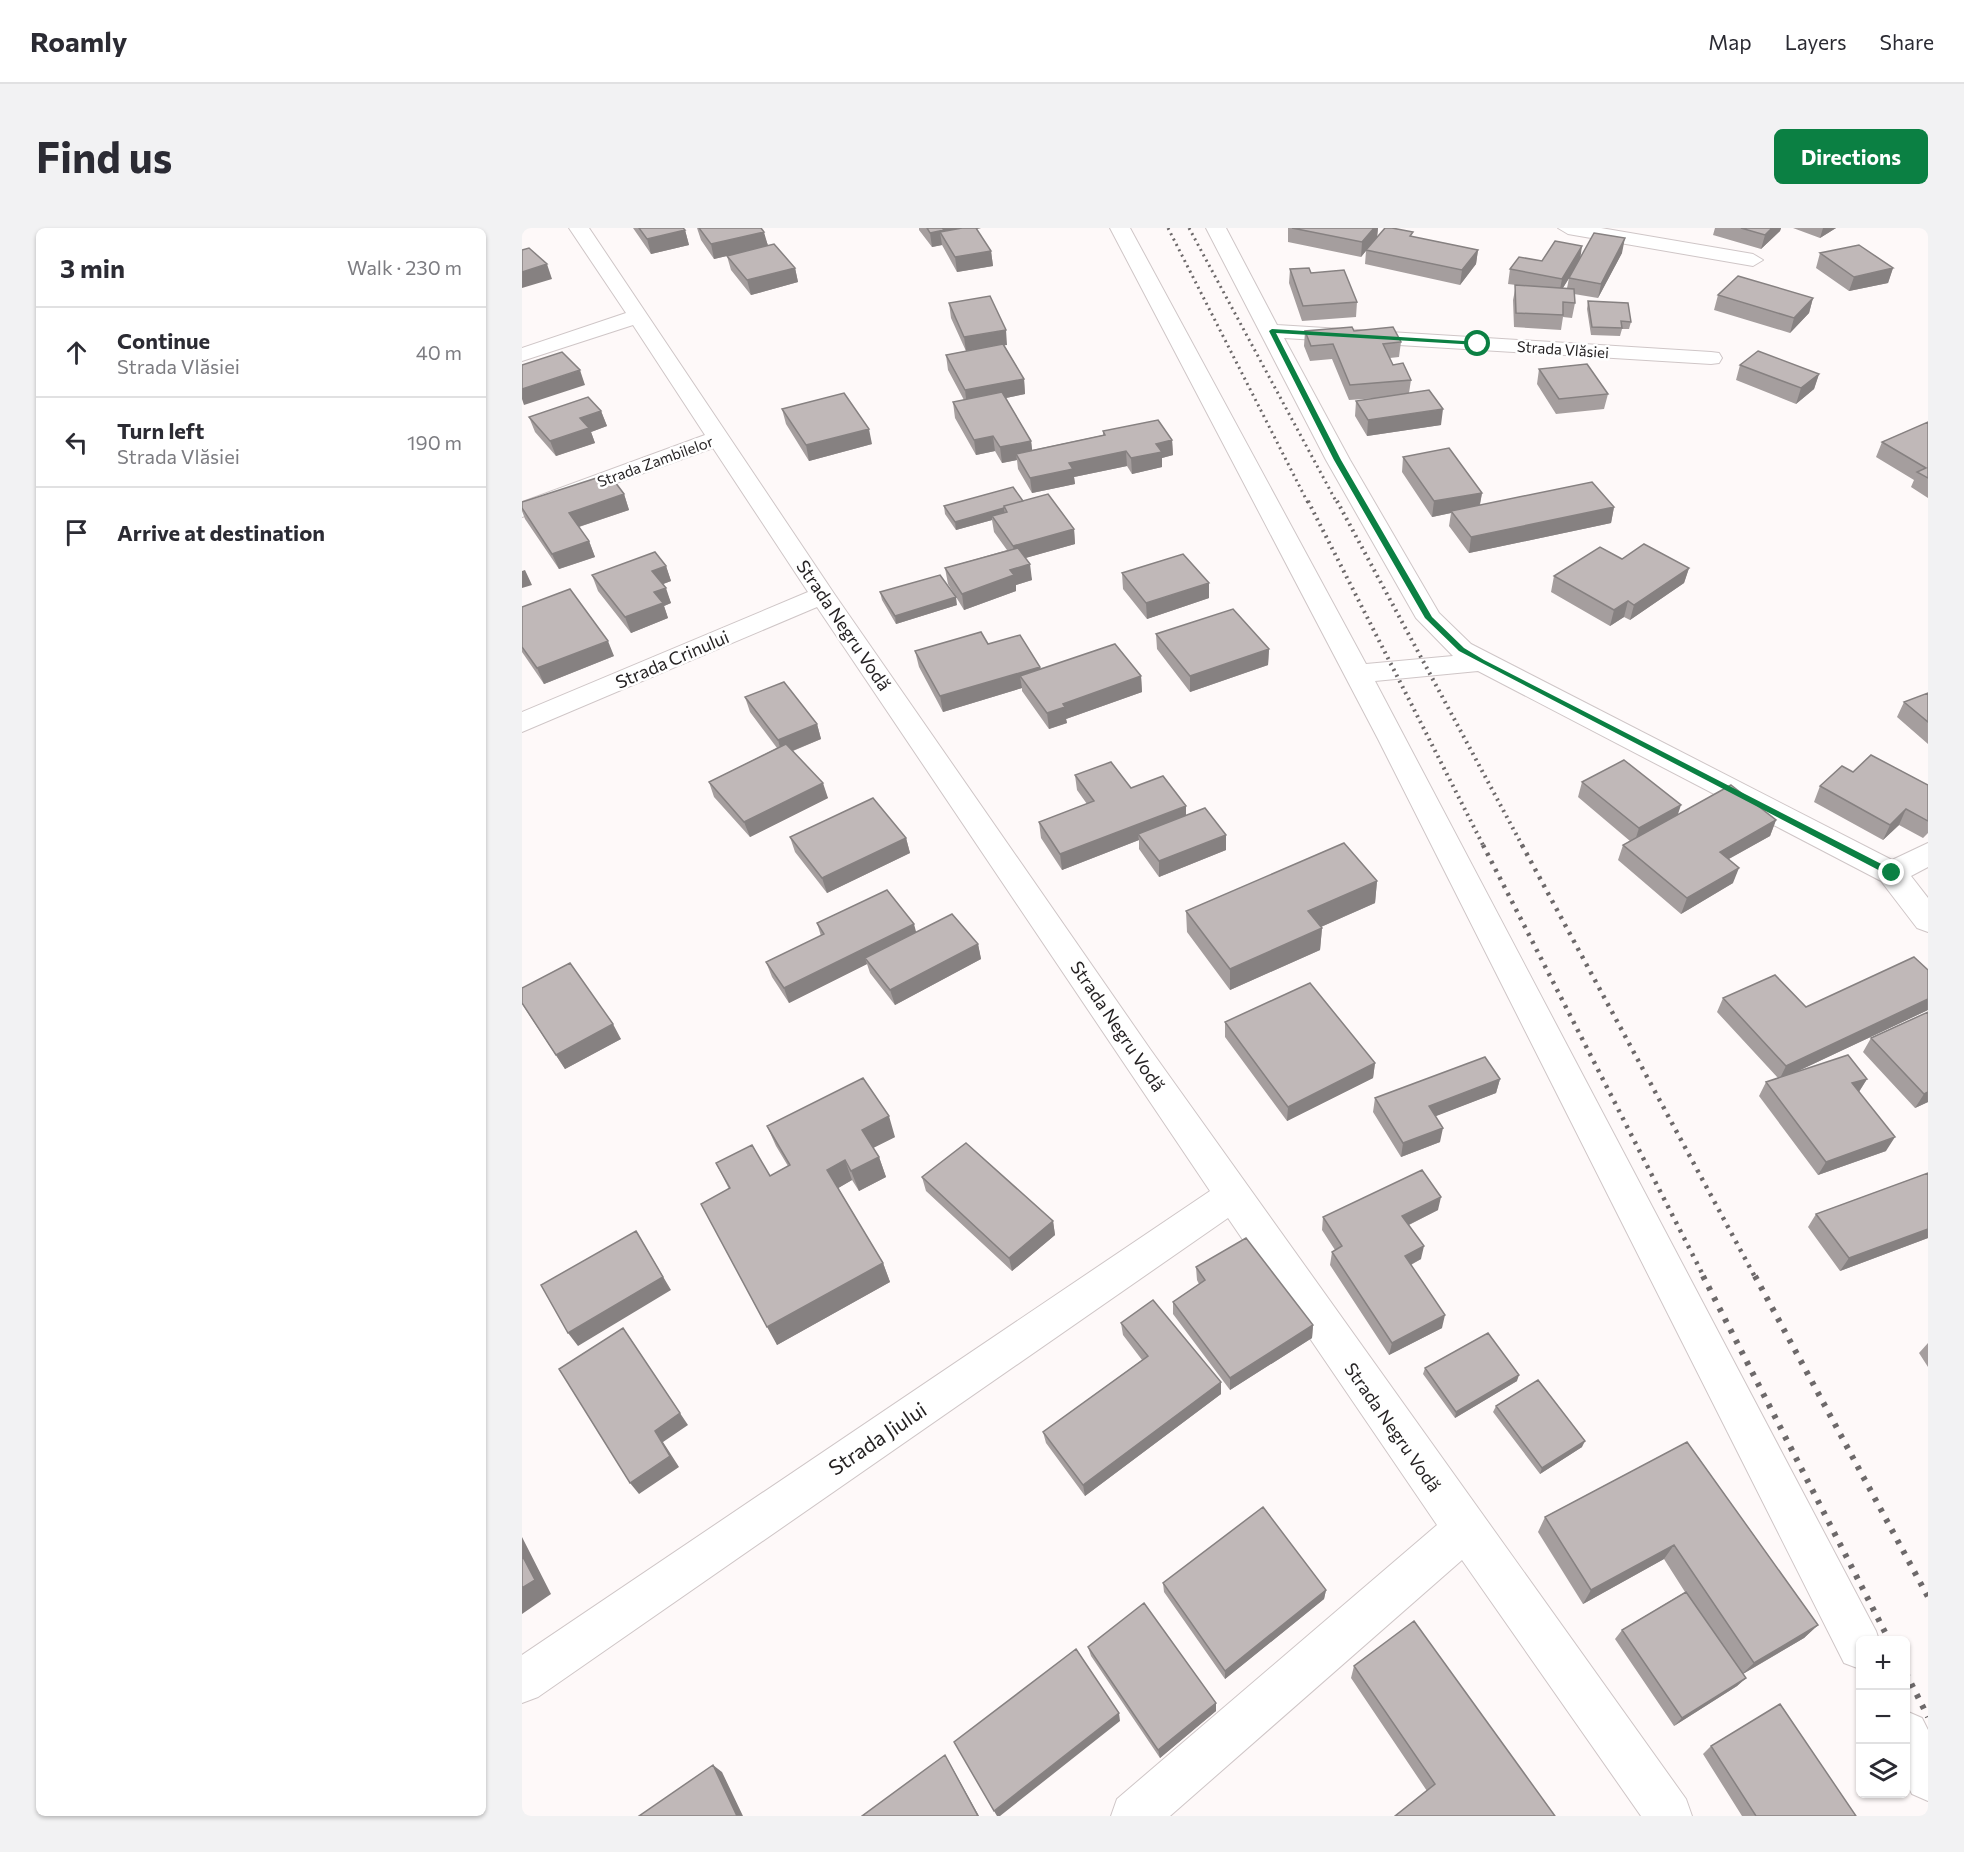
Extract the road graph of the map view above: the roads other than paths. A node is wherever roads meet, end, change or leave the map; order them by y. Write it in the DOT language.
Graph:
graph roads {
  1 [pos="579,228"];
  2 [pos="1120,228"];
  3 [pos="1216,228"];
  4 [pos="1568,228"];
  5 [pos="1753,260"];
  6 [pos="638,316"];
  7 [pos="1272,331"];
  8 [pos="522,355"];
  9 [pos="1711,358"];
  10 [pos="719,438"];
  11 [pos="522,510"];
  12 [pos="822,595"];
  13 [pos="1482,662"];
  14 [pos="1356,674"];
  15 [pos="522,723"];
  16 [pos="1928,854"];
  17 [pos="1892,873"];
  18 [pos="1928,920"];
  19 [pos="1233,1195"];
  20 [pos="1464,1530"];
  21 [pos="1856,1639"];
  22 [pos="522,1681"];
  23 [pos="1910,1744"];
  24 [pos="1928,1778"];
  25 [pos="1134,1816"];
  26 [pos="1669,1816"];
  1 -- 6 [label="street, Strada Negru Vodă"];
  2 -- 14 [label="street"];
  3 -- 7 [label="street"];
  4 -- 5 [label="street"];
  6 -- 8 [label="street"];
  6 -- 10 [label="street, Strada Negru Vodă"];
  7 -- 9 [label="street, Strada Vlăsiei"];
  7 -- 13 [label="street"];
  10 -- 11 [label="street, Strada Zambilelor"];
  10 -- 12 [label="street, Strada Negru Vodă"];
  12 -- 15 [label="street, Strada Crinului"];
  12 -- 19 [label="street, Strada Negru Vodă"];
  13 -- 14 [label="street"];
  13 -- 17 [label="street"];
  14 -- 21 [label="street"];
  16 -- 17 [label="street"];
  17 -- 18 [label="street"];
  19 -- 20 [label="street, Strada Negru Vodă"];
  19 -- 22 [label="street, Strada Jiului"];
  20 -- 25 [label="street"];
  20 -- 26 [label="street, Strada Negru Vodă"];
  23 -- 24 [label="street"];
}
